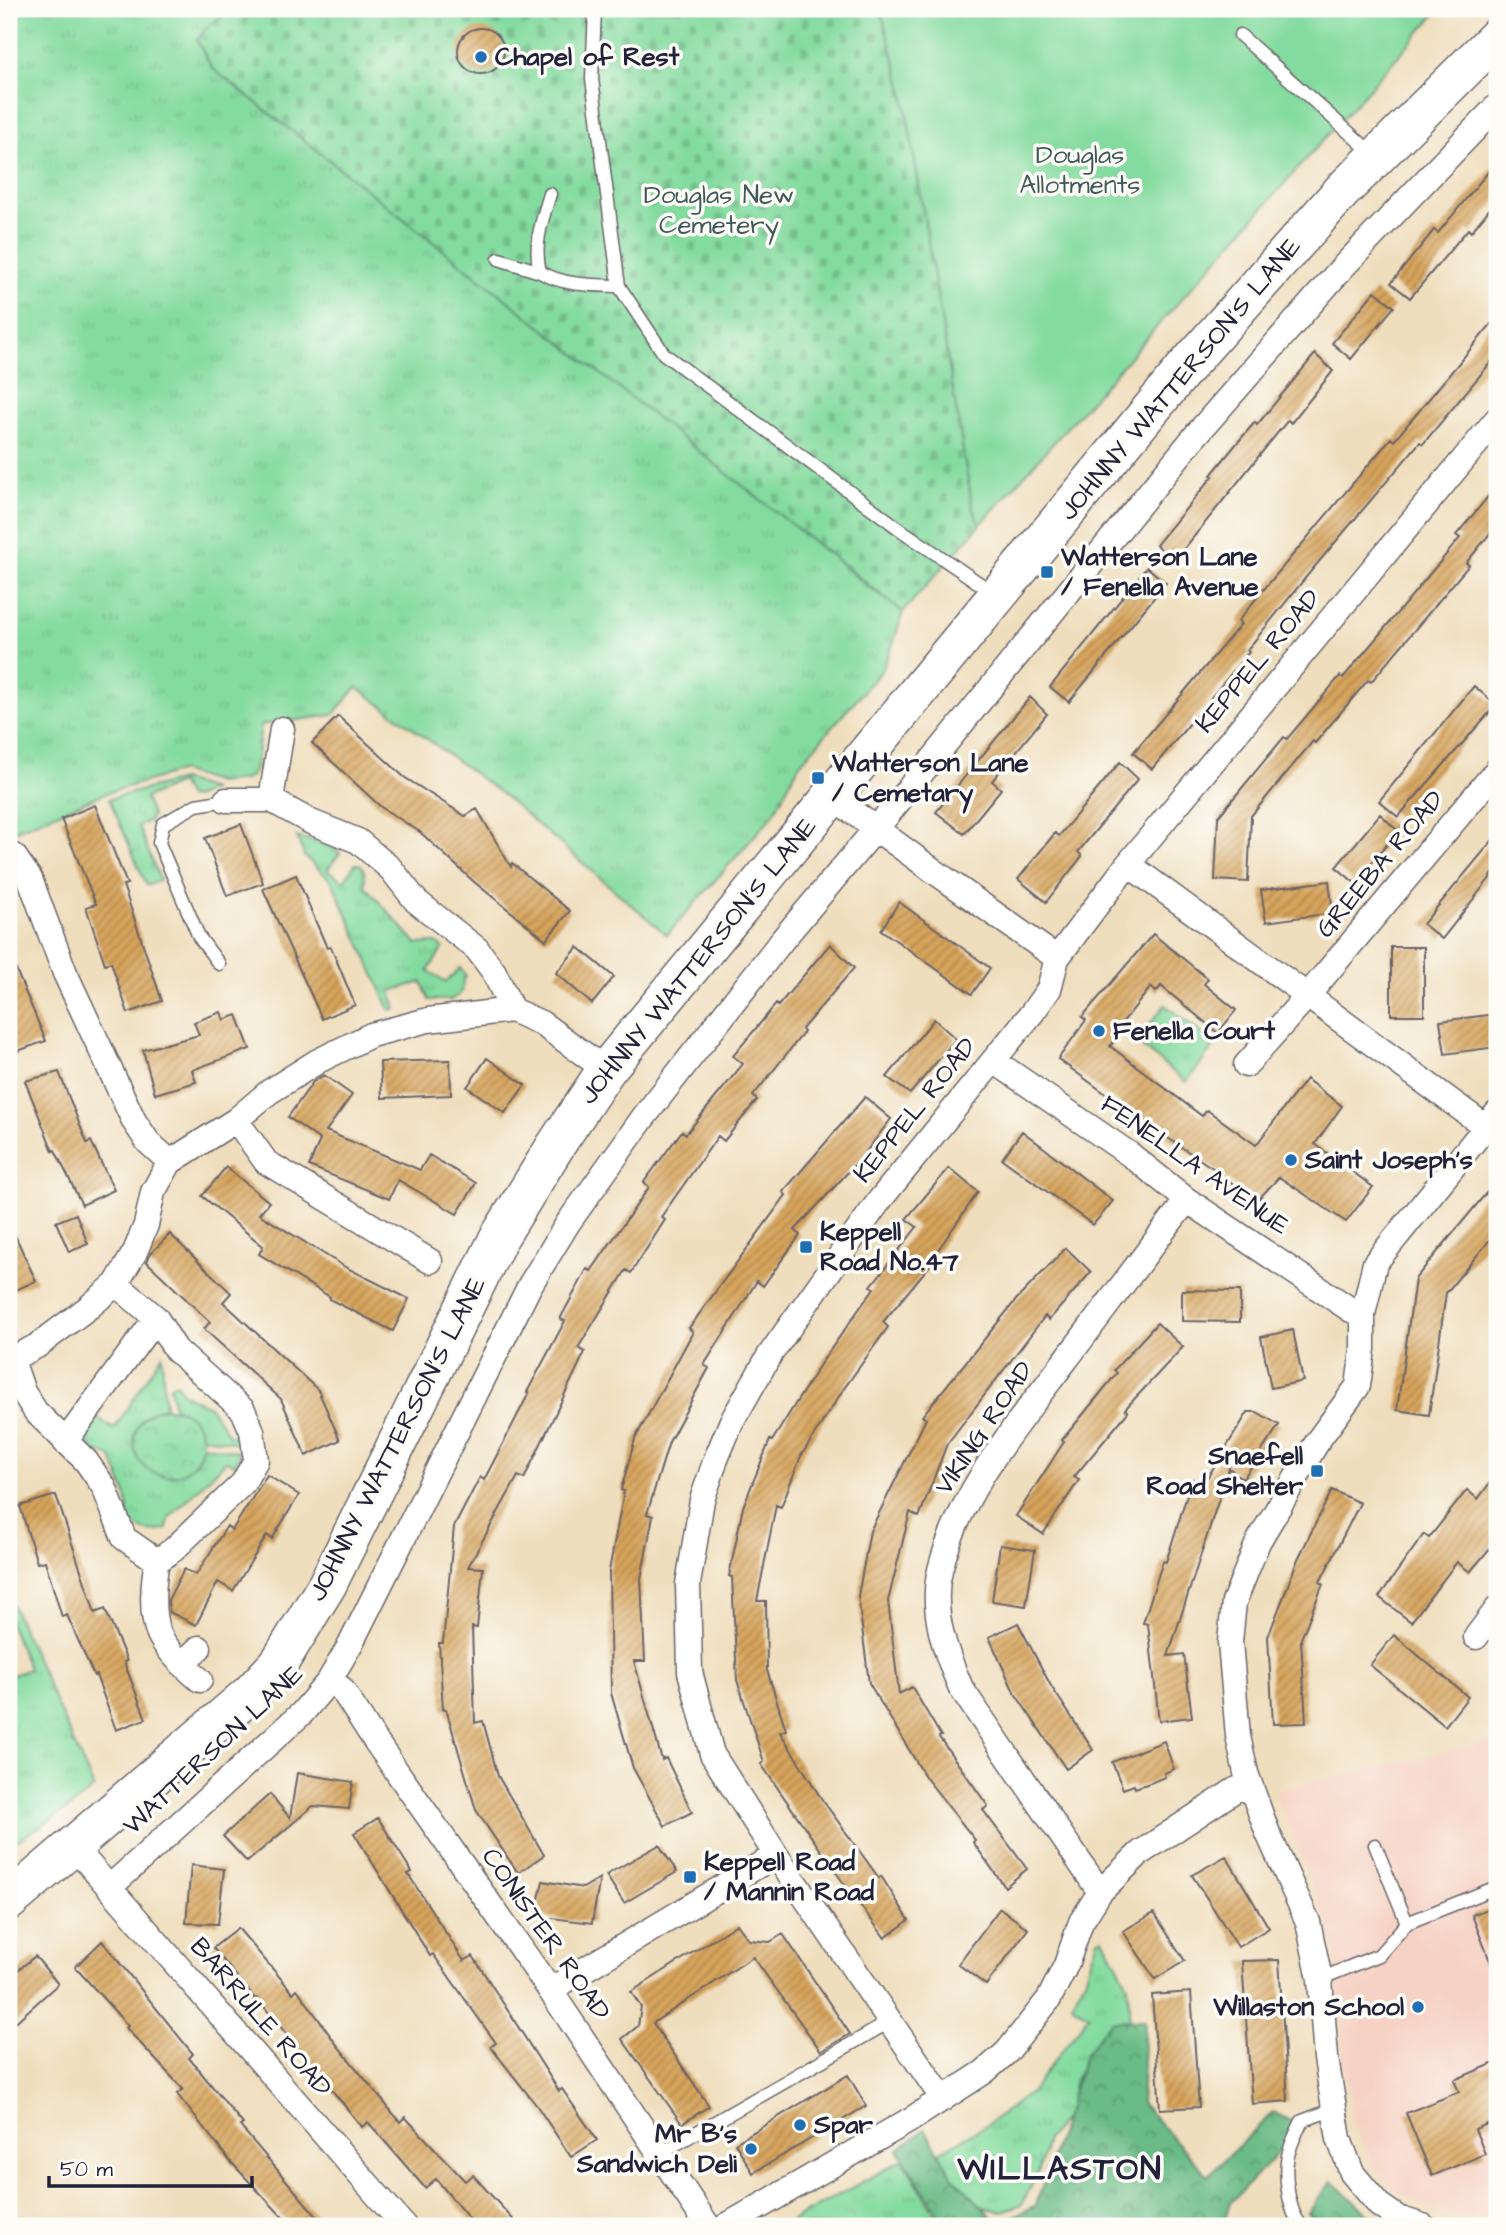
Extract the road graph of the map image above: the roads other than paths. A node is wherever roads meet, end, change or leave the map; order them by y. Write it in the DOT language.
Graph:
graph roads {
  1 [pos="595,9"];
  2 [pos="1240,35"];
  3 [pos="1497,37"];
  4 [pos="1497,107"];
  5 [pos="1375,156"];
  6 [pos="550,194"];
  7 [pos="499,259"];
  8 [pos="540,272"];
  9 [pos="619,286"];
  10 [pos="1497,419"];
  11 [pos="997,595"];
  12 [pos="282,729"];
  13 [pos="1497,770"];
  14 [pos="831,796"];
  15 [pos="226,800"];
  16 [pos="271,800"];
  17 [pos="876,829"];
  18 [pos="9,856"];
  19 [pos="1128,864"];
  20 [pos="1057,958"];
  21 [pos="219,964"];
  22 [pos="1308,995"];
  23 [pos="512,1010"];
  24 [pos="994,1061"];
  25 [pos="1246,1065"];
  26 [pos="606,1070"];
  27 [pos="236,1120"];
  28 [pos="1492,1120"];
  29 [pos="170,1162"];
  30 [pos="1187,1200"];
  31 [pos="430,1261"];
  32 [pos="116,1284"];
  33 [pos="1363,1314"];
  34 [pos="156,1318"];
  35 [pos="10,1360"];
  36 [pos="65,1442"];
  37 [pos="157,1561"];
  38 [pos="1497,1609"];
  39 [pos="1476,1637"];
  40 [pos="194,1664"];
  41 [pos="329,1681"];
  42 [pos="1250,1785"];
  43 [pos="1375,1845"];
  44 [pos="74,1847"];
  45 [pos="776,1855"];
  46 [pos="110,1887"];
  47 [pos="1497,1887"];
  48 [pos="12,1892"];
  49 [pos="1100,1892"];
  50 [pos="1407,1923"];
  51 [pos="1320,1979"];
  52 [pos="550,1990"];
  53 [pos="891,2021"];
  54 [pos="943,2099"];
  55 [pos="1334,2109"];
  56 [pos="659,2154"];
  57 [pos="404,2226"];
  58 [pos="708,2226"];
  59 [pos="726,2226"];
  60 [pos="1303,2226"];
  61 [pos="1423,2226"];
  1 -- 9 [label="lane"];
  2 -- 5 [label="lane"];
  3 -- 5 [label="highway, JOHNNY WATTERSON'S LANE"];
  4 -- 17 [label="street, WATTERSON LANE"];
  5 -- 11 [label="highway, JOHNNY WATTERSON'S LANE"];
  6 -- 8 [label="lane"];
  7 -- 8 [label="lane"];
  8 -- 9 [label="lane"];
  9 -- 11 [label="lane"];
  10 -- 19 [label="street, KEPPEL ROAD"];
  11 -- 14 [label="highway, JOHNNY WATTERSON'S LANE"];
  12 -- 16 [label="street"];
  13 -- 22 [label="street, GREEBA ROAD"];
  14 -- 17 [label="street"];
  14 -- 26 [label="highway, JOHNNY WATTERSON'S LANE"];
  15 -- 16 [label="street"];
  15 -- 21 [label="lane"];
  16 -- 23 [label="street"];
  17 -- 20 [label="street"];
  17 -- 41 [label="street, WATTERSON LANE"];
  18 -- 29 [label="street"];
  19 -- 20 [label="street, KEPPEL ROAD"];
  19 -- 22 [label="street"];
  20 -- 24 [label="street, KEPPEL ROAD"];
  22 -- 25 [label="street"];
  22 -- 28 [label="street"];
  23 -- 26 [label="street"];
  23 -- 27 [label="street"];
  24 -- 30 [label="street, FENELLA AVENUE"];
  24 -- 45 [label="street, KEPPEL ROAD"];
  26 -- 44 [label="highway, JOHNNY WATTERSON'S LANE"];
  27 -- 29 [label="street"];
  27 -- 31 [label="street"];
  28 -- 33 [label="street"];
  29 -- 32 [label="street"];
  30 -- 33 [label="street, FENELLA AVENUE"];
  30 -- 49 [label="street, VIKING ROAD"];
  32 -- 34 [label="street"];
  32 -- 35 [label="street"];
  33 -- 42 [label="street"];
  34 -- 36 [label="street"];
  34 -- 37 [label="street"];
  35 -- 36 [label="street"];
  36 -- 37 [label="street"];
  37 -- 40 [label="street"];
  38 -- 39 [label="street"];
  41 -- 46 [label="street, WATTERSON LANE"];
  41 -- 52 [label="street, CONISTER ROAD"];
  42 -- 49 [label="street"];
  42 -- 51 [label="street"];
  43 -- 50 [label="lane"];
  44 -- 46 [label="street, BARRULE ROAD"];
  44 -- 48 [label="highway, JOHNNY WATTERSON'S LANE"];
  45 -- 52 [label="street"];
  45 -- 53 [label="street, KEPPEL ROAD"];
  46 -- 57 [label="street, BARRULE ROAD"];
  47 -- 50 [label="lane"];
  49 -- 54 [label="street"];
  50 -- 51 [label="lane"];
  51 -- 55 [label="street"];
  52 -- 56 [label="street, CONISTER ROAD"];
  53 -- 54 [label="street, KEPPEL ROAD"];
  53 -- 56 [label="lane"];
  54 -- 59 [label="street"];
  55 -- 60 [label="lane"];
  55 -- 61 [label="street"];
  56 -- 58 [label="street, CONISTER ROAD"];
}
